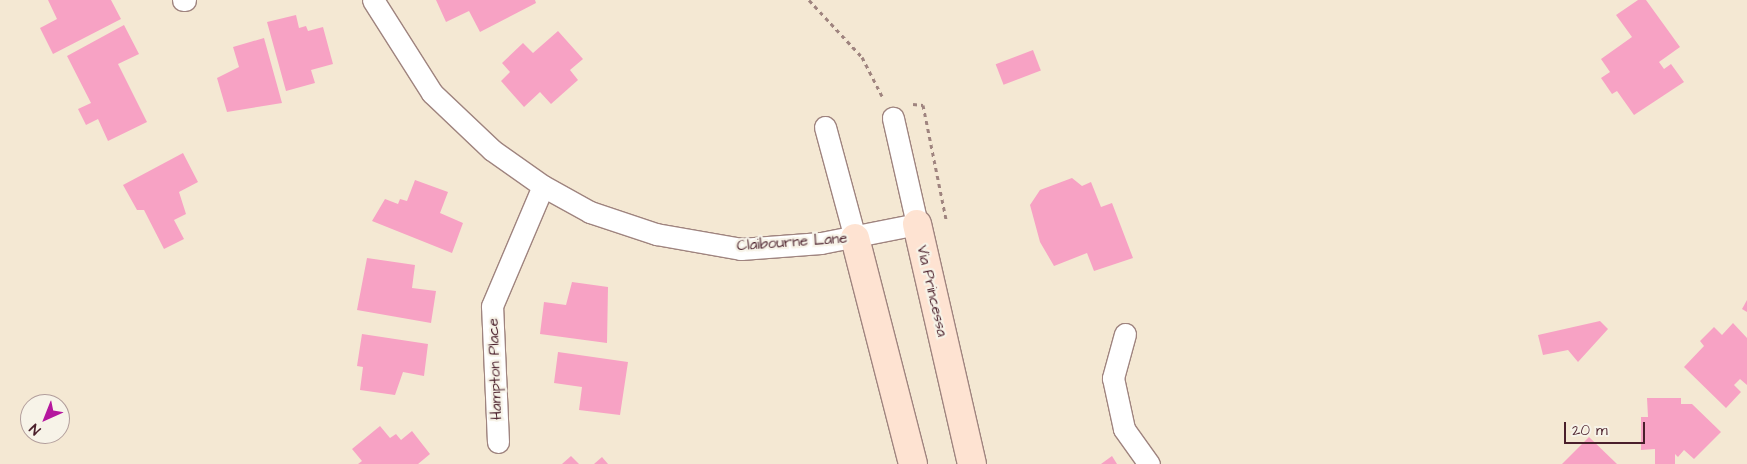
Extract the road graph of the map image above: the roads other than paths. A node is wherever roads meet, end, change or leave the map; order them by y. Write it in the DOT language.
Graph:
graph roads {
  1 [pos="374,0"];
  2 [pos="893,118"];
  3 [pos="825,127"];
  4 [pos="543,186"];
  5 [pos="917,224"];
  6 [pos="855,238"];
  7 [pos="1125,334"];
  8 [pos="498,442"];
  9 [pos="913,464"];
  10 [pos="972,464"];
  11 [pos="1149,464"];
  1 -- 4 [label="street, Claibourne Lane"];
  2 -- 5 [label="street, Via Princessa"];
  3 -- 6 [label="street"];
  4 -- 6 [label="street, Claibourne Lane"];
  4 -- 8 [label="street, Hampton Place"];
  5 -- 6 [label="street, Claibourne Lane"];
  5 -- 10 [label="street, Via Princessa"];
  6 -- 9 [label="street"];
  7 -- 11 [label="street"];
}
